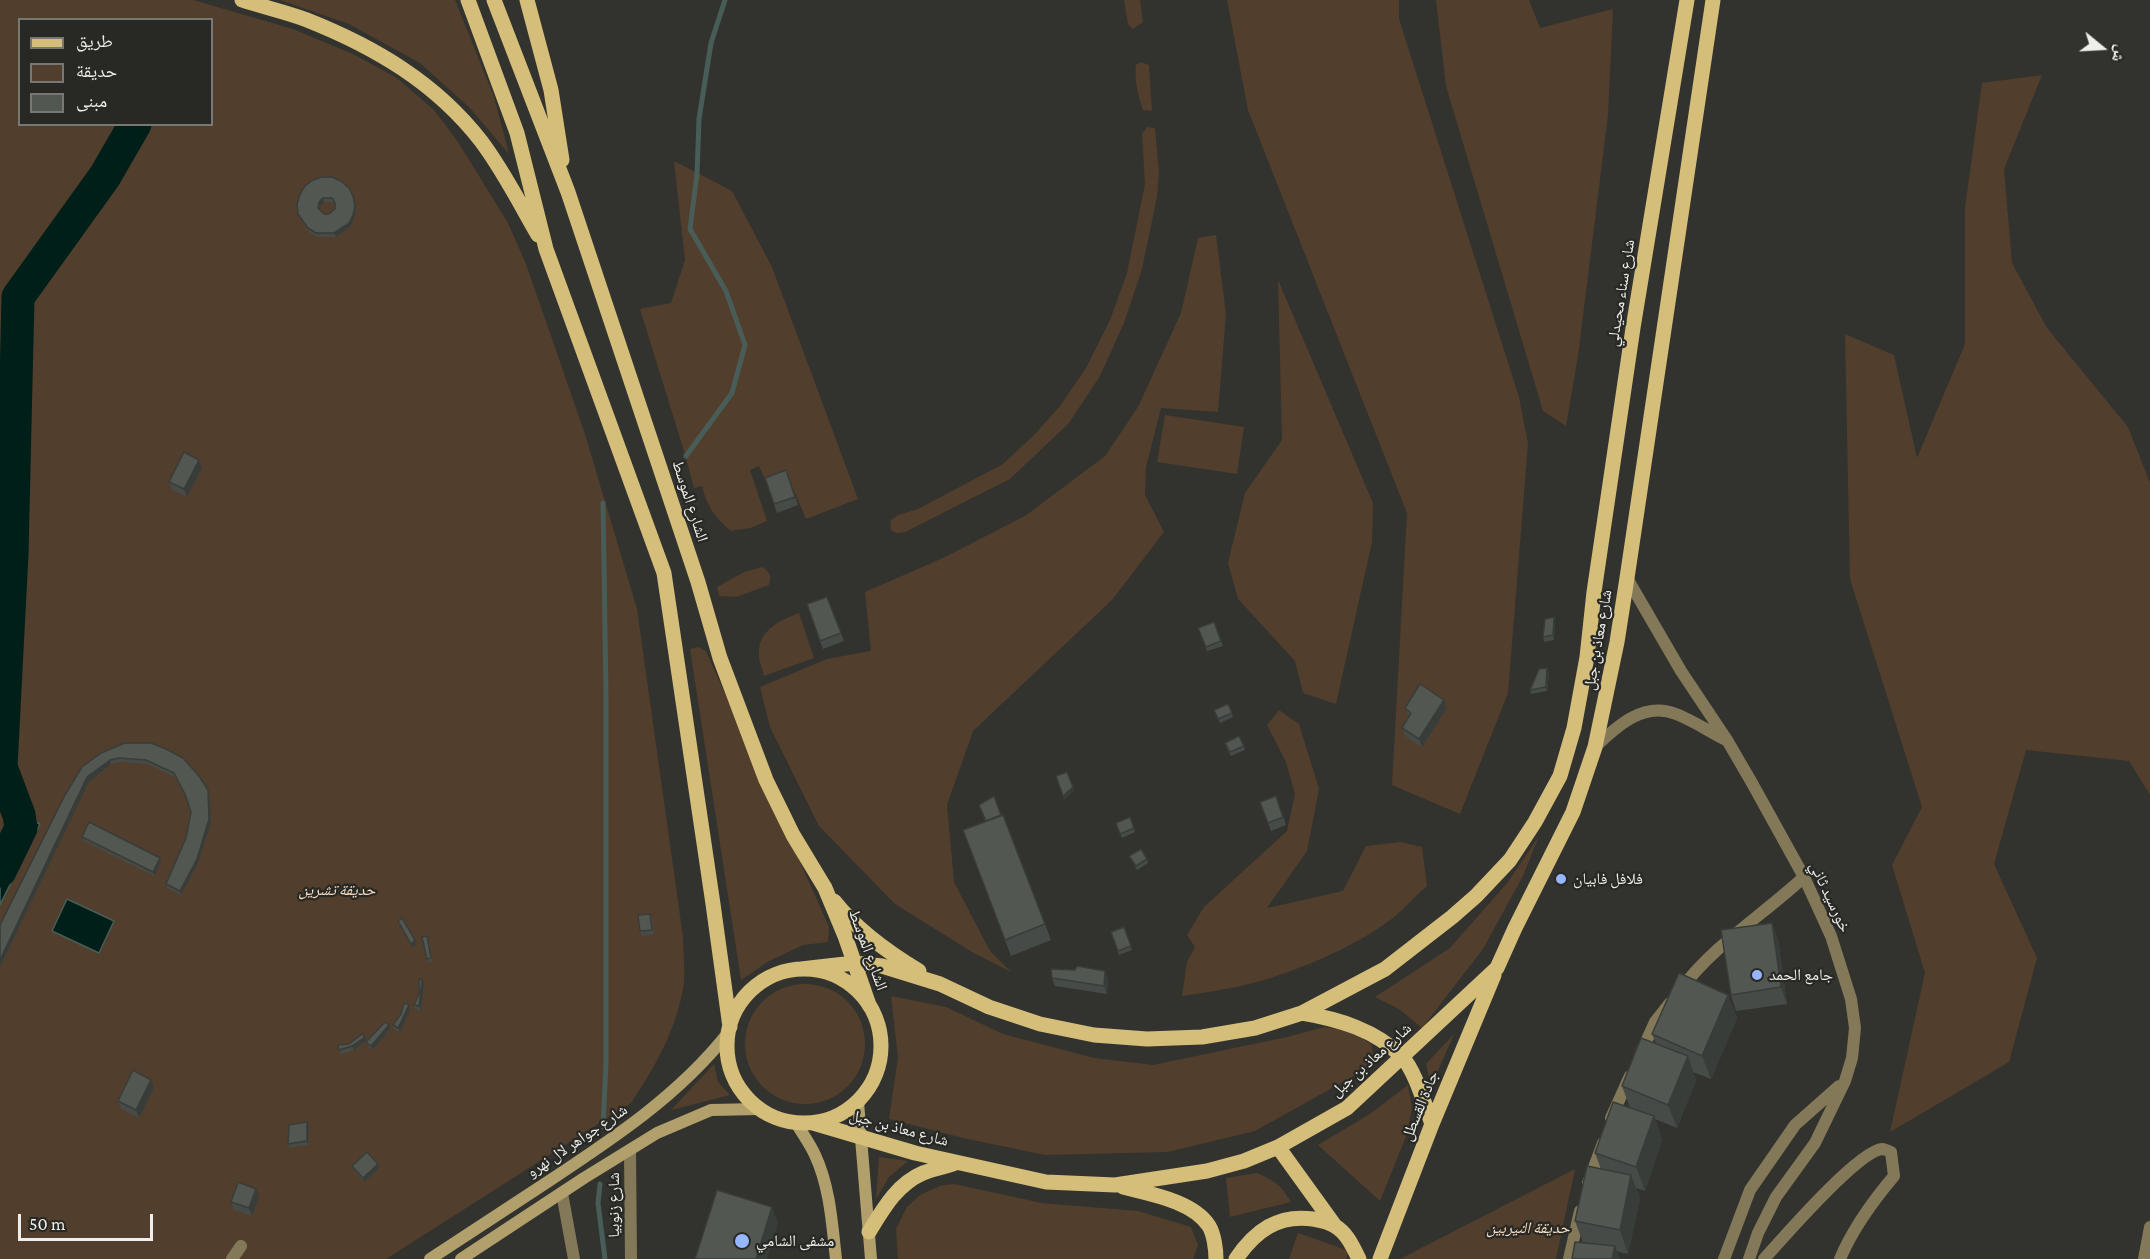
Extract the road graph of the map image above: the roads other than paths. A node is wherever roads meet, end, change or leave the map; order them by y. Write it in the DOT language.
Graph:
graph roads {
  1 [pos="242,0"];
  2 [pos="468,0"];
  3 [pos="494,0"];
  4 [pos="527,0"];
  5 [pos="1687,0"];
  6 [pos="1713,0"];
  7 [pos="568,192"];
  8 [pos="546,249"];
  9 [pos="1627,578"];
  10 [pos="1594,592"];
  11 [pos="1727,740"];
  12 [pos="1595,747"];
  13 [pos="1804,877"];
  14 [pos="825,888"];
  15 [pos="854,963"];
  16 [pos="1497,968"];
  17 [pos="801,969"];
  18 [pos="940,984"];
  19 [pos="869,1005"];
  20 [pos="1302,1013"];
  21 [pos="729,1030"];
  22 [pos="1403,1058"];
  23 [pos="1845,1081"];
  24 [pos="858,1102"];
  25 [pos="759,1109"];
  26 [pos="796,1123"];
  27 [pos="813,1123"];
  28 [pos="1431,1124"];
  29 [pos="861,1138"];
  30 [pos="1278,1147"];
  31 [pos="630,1150"];
  32 [pos="958,1162"];
  33 [pos="1115,1185"];
  34 [pos="562,1193"];
  35 [pos="1335,1226"];
  36 [pos="2150,1227"];
  37 [pos="869,1232"];
  38 [pos="242,1246"];
  39 [pos="232,1259"];
  40 [pos="430,1259"];
  41 [pos="461,1259"];
  42 [pos="574,1259"];
  43 [pos="631,1259"];
  44 [pos="836,1259"];
  45 [pos="871,1259"];
  46 [pos="1216,1259"];
  47 [pos="1236,1259"];
  48 [pos="1359,1259"];
  49 [pos="1380,1259"];
  50 [pos="1569,1259"];
  51 [pos="1724,1259"];
  52 [pos="1749,1259"];
  53 [pos="1764,1259"];
  54 [pos="1840,1259"];
  55 [pos="2144,1259"];
  1 -- 8 [label="main road"];
  2 -- 8 [label="main road"];
  3 -- 7 [label="main road, الشارع الموسط"];
  4 -- 7 [label="main road"];
  5 -- 10 [label="main road, شارع سناء محيدلي"];
  6 -- 9 [label="main road"];
  7 -- 14 [label="main road, الشارع الموسط"];
  8 -- 21 [label="main road"];
  9 -- 11 [label="street, خورسيد ثاني"];
  9 -- 12 [label="main road, شارع معاذ بن جبل"];
  10 -- 20 [label="main road, شارع معاذ بن جبل"];
  11 -- 12 [label="street"];
  11 -- 13 [label="street, خورسيد ثاني"];
  12 -- 16 [label="main road, شارع معاذ بن جبل"];
  13 -- 23 [label="street, خورسيد ثاني"];
  13 -- 50 [label="street"];
  14 -- 15 [label="main road, الشارع الموسط"];
  14 -- 18 [label="main road"];
  15 -- 17 [label="main road, شارع معاذ بن جبل"];
  15 -- 18 [label="main road, شارع معاذ بن جبل"];
  15 -- 19 [label="main road, الشارع الموسط"];
  16 -- 22 [label="main road, شارع معاذ بن جبل"];
  16 -- 28 [label="main road, جادة القسطل"];
  17 -- 19 [label="main road"];
  17 -- 21 [label="main road"];
  18 -- 20 [label="main road, شارع معاذ بن جبل"];
  19 -- 24 [label="main road"];
  20 -- 22 [label="main road"];
  21 -- 25 [label="main road"];
  21 -- 40 [label="main road, شارع جواهر لال نهرو"];
  22 -- 28 [label="main road"];
  22 -- 30 [label="main road, شارع معاذ بن جبل"];
  23 -- 51 [label="street"];
  23 -- 52 [label="street, خورسيد ثاني"];
  24 -- 27 [label="main road"];
  24 -- 29 [label="main road"];
  25 -- 26 [label="main road"];
  25 -- 31 [label="main road"];
  26 -- 27 [label="main road"];
  26 -- 44 [label="main road"];
  27 -- 29 [label="main road, شارع معاذ بن جبل"];
  28 -- 49 [label="main road, جادة القسطل"];
  29 -- 32 [label="main road, شارع معاذ بن جبل"];
  29 -- 37 [label="main road"];
  30 -- 33 [label="main road, شارع معاذ بن جبل"];
  30 -- 35 [label="main road"];
  31 -- 34 [label="main road"];
  31 -- 43 [label="street, شارع زنوبيا"];
  32 -- 33 [label="main road, شارع معاذ بن جبل"];
  32 -- 37 [label="main road"];
  33 -- 46 [label="main road"];
  34 -- 41 [label="main road"];
  34 -- 42 [label="street"];
  35 -- 47 [label="main road"];
  35 -- 48 [label="main road"];
  36 -- 55 [label="street"];
  37 -- 45 [label="main road"];
  38 -- 39 [label="street"];
  53 -- 54 [label="street"];
}
